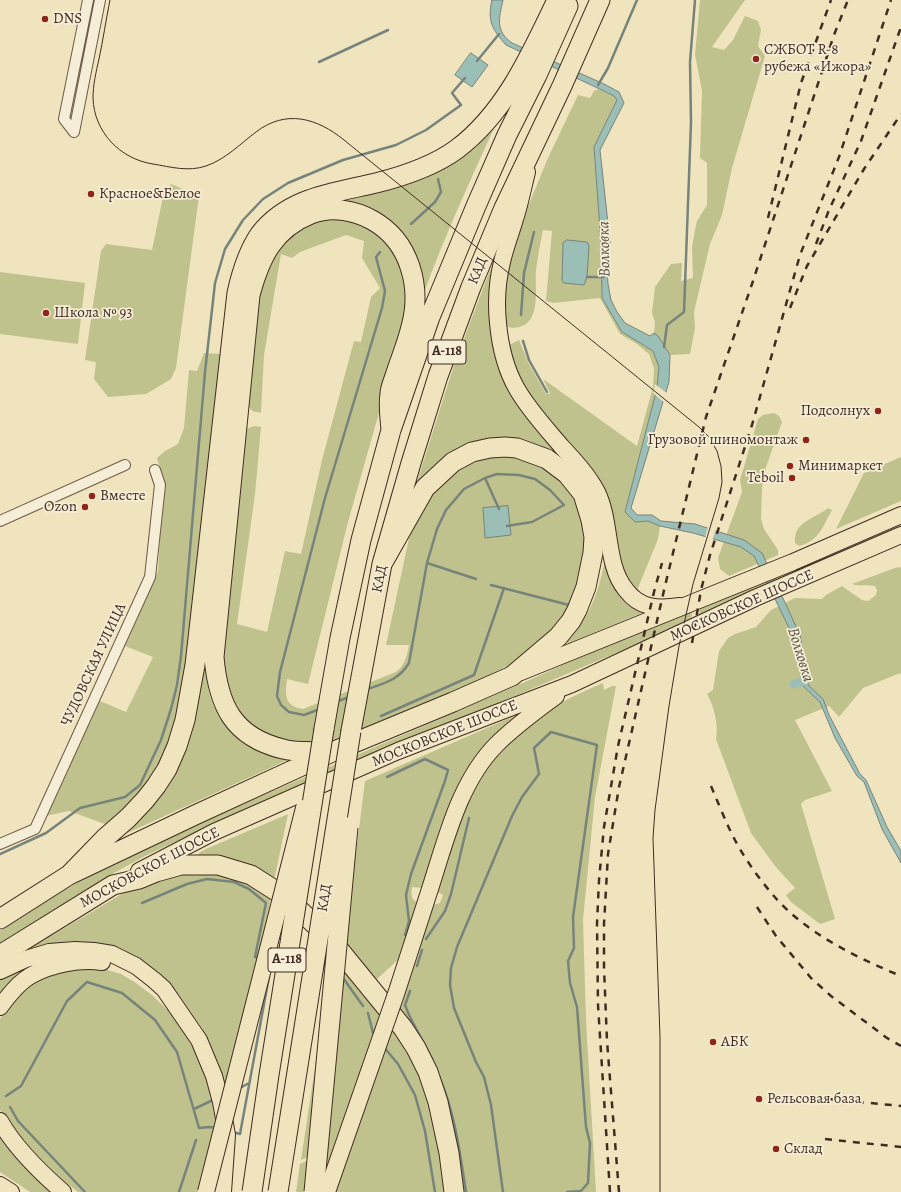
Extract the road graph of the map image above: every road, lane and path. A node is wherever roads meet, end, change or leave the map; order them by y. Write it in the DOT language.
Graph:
graph roads {
  1 [pos="88,0"];
  2 [pos="100,0"];
  3 [pos="557,0"];
  4 [pos="570,0"];
  5 [pos="600,0"];
  6 [pos="547,36"];
  7 [pos="530,72"];
  8 [pos="533,148"];
  9 [pos="391,430"];
  10 [pos="125,466"];
  11 [pos="155,470"];
  12 [pos="901,515"];
  13 [pos="0,521"];
  14 [pos="901,536"];
  15 [pos="382,564"];
  16 [pos="680,606"];
  17 [pos="512,676"];
  18 [pos="572,684"];
  19 [pos="324,729"];
  20 [pos="352,731"];
  21 [pos="332,752"];
  22 [pos="0,844"];
  23 [pos="69,875"];
  24 [pos="113,885"];
  25 [pos="0,919"];
  26 [pos="0,955"];
  27 [pos="0,971"];
  28 [pos="0,1007"];
  29 [pos="186,1020"];
  30 [pos="0,1122"];
  31 [pos="0,1185"];
  32 [pos="10,1192"];
  33 [pos="63,1192"];
  34 [pos="206,1192"];
  35 [pos="223,1192"];
  36 [pos="252,1192"];
  37 [pos="278,1192"];
  38 [pos="314,1192"];
  39 [pos="328,1192"];
  40 [pos="454,1192"];
  1 -- 2 [label="street"];
  3 -- 6 [label="highway"];
  4 -- 6 [label="highway"];
  5 -- 8 [label="highway, КАД / А-118"];
  6 -- 7 [label="highway"];
  7 -- 9 [label="highway, КАД / А-118"];
  7 -- 23 [label="highway"];
  8 -- 15 [label="highway, КАД / А-118"];
  8 -- 16 [label="main road"];
  9 -- 19 [label="highway, КАД / А-118"];
  9 -- 21 [label="highway"];
  10 -- 13 [label="street"];
  11 -- 22 [label="street, ЧУДОВСКАЯ УЛИЦА"];
  12 -- 16 [label="main road, МОСКОВСКОЕ ШОССЕ"];
  14 -- 18 [label="main road, МОСКОВСКОЕ ШОССЕ"];
  15 -- 17 [label="highway"];
  15 -- 20 [label="highway, КАД / А-118"];
  16 -- 17 [label="main road, МОСКОВСКОЕ ШОССЕ"];
  17 -- 21 [label="highway, МОСКОВСКОЕ ШОССЕ"];
  18 -- 24 [label="main road, МОСКОВСКОЕ ШОССЕ"];
  18 -- 39 [label="main road, bridge"];
  19 -- 34 [label="main road, bridge"];
  19 -- 36 [label="highway, КАД / А-118, bridge"];
  20 -- 37 [label="highway, КАД / А-118, bridge"];
  20 -- 38 [label="highway, bridge"];
  21 -- 23 [label="highway, МОСКОВСКОЕ ШОССЕ"];
  23 -- 25 [label="highway, МОСКОВСКОЕ ШОССЕ"];
  24 -- 26 [label="highway, МОСКОВСКОЕ ШОССЕ"];
  24 -- 40 [label="highway"];
  27 -- 29 [label="main road"];
  28 -- 29 [label="main road"];
  29 -- 35 [label="main road, bridge"];
  30 -- 33 [label="main road"];
  31 -- 32 [label="main road"];
}
